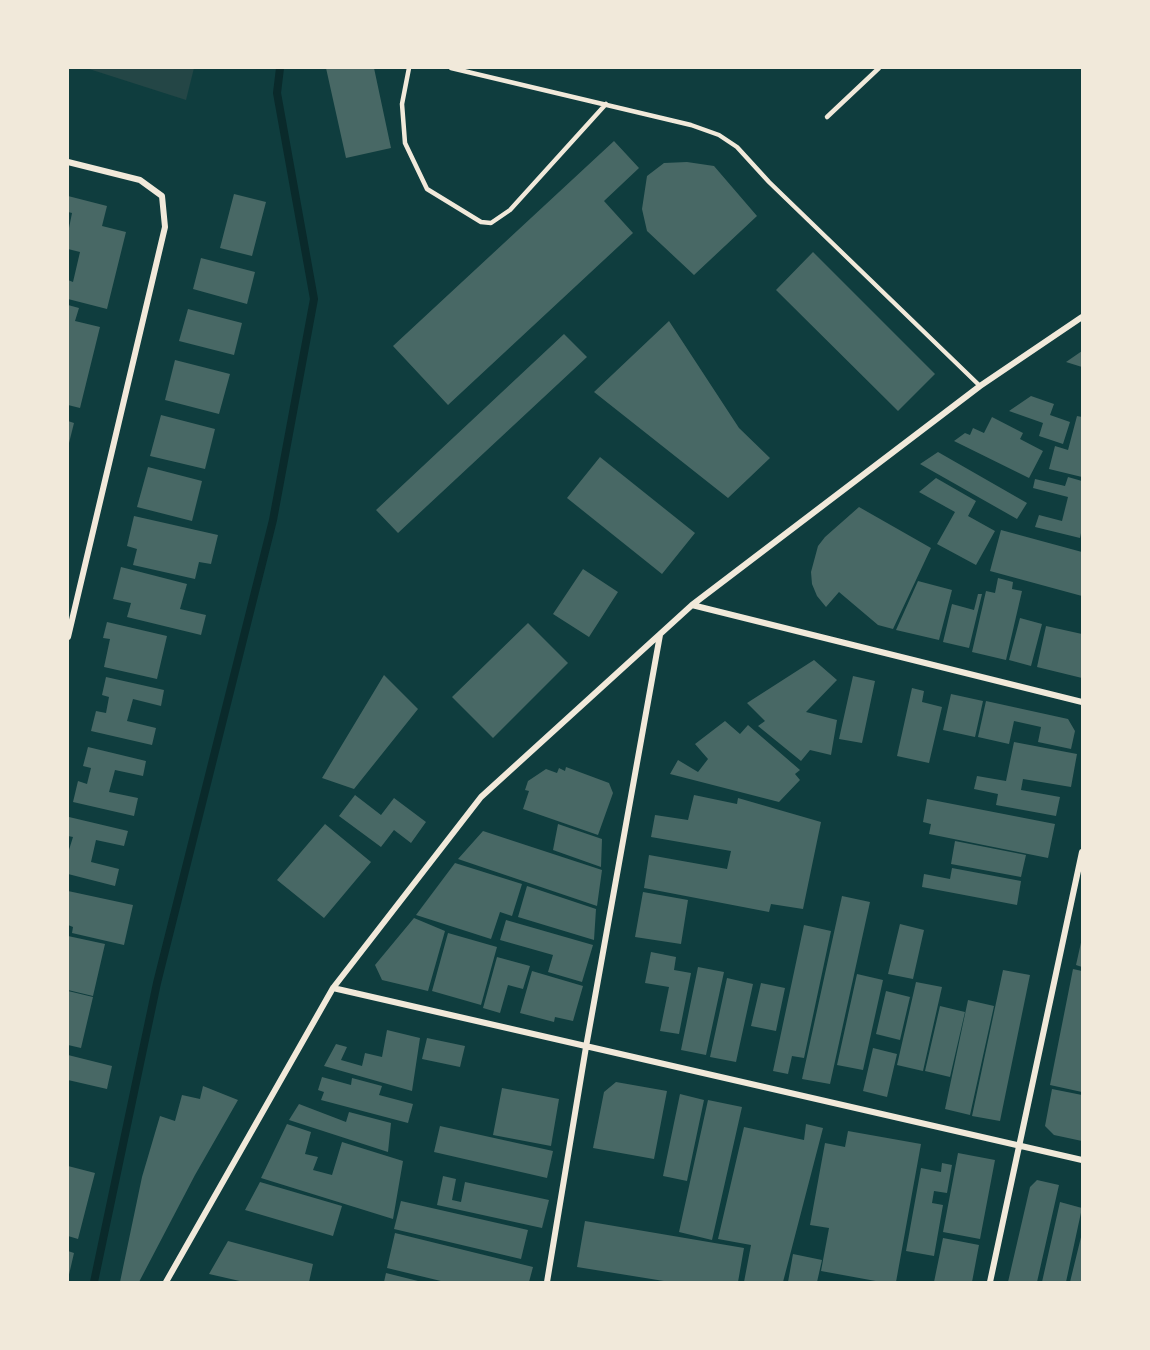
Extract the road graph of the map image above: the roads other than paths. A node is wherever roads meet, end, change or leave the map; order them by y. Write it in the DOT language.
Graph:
graph roads {
  1 [pos="409,68"];
  2 [pos="451,68"];
  3 [pos="879,68"];
  4 [pos="606,104"];
  5 [pos="826,117"];
  6 [pos="68,162"];
  7 [pos="1083,317"];
  8 [pos="980,386"];
  9 [pos="692,605"];
  10 [pos="68,634"];
  11 [pos="661,634"];
  12 [pos="1083,702"];
  13 [pos="1083,852"];
  14 [pos="333,988"];
  15 [pos="586,1047"];
  16 [pos="1019,1145"];
  17 [pos="1083,1160"];
  18 [pos="166,1282"];
  19 [pos="548,1282"];
  20 [pos="990,1282"];
  1 -- 4 [label="lane"];
  2 -- 4 [label="lane"];
  3 -- 5 [label="lane"];
  4 -- 8 [label="lane"];
  6 -- 10 [label="street"];
  7 -- 8 [label="street"];
  8 -- 9 [label="street"];
  9 -- 11 [label="street"];
  9 -- 12 [label="street"];
  11 -- 14 [label="street"];
  11 -- 15 [label="street"];
  13 -- 16 [label="street"];
  14 -- 15 [label="street"];
  14 -- 18 [label="street"];
  15 -- 16 [label="street"];
  15 -- 19 [label="street"];
  16 -- 17 [label="street"];
  16 -- 20 [label="street"];
}
